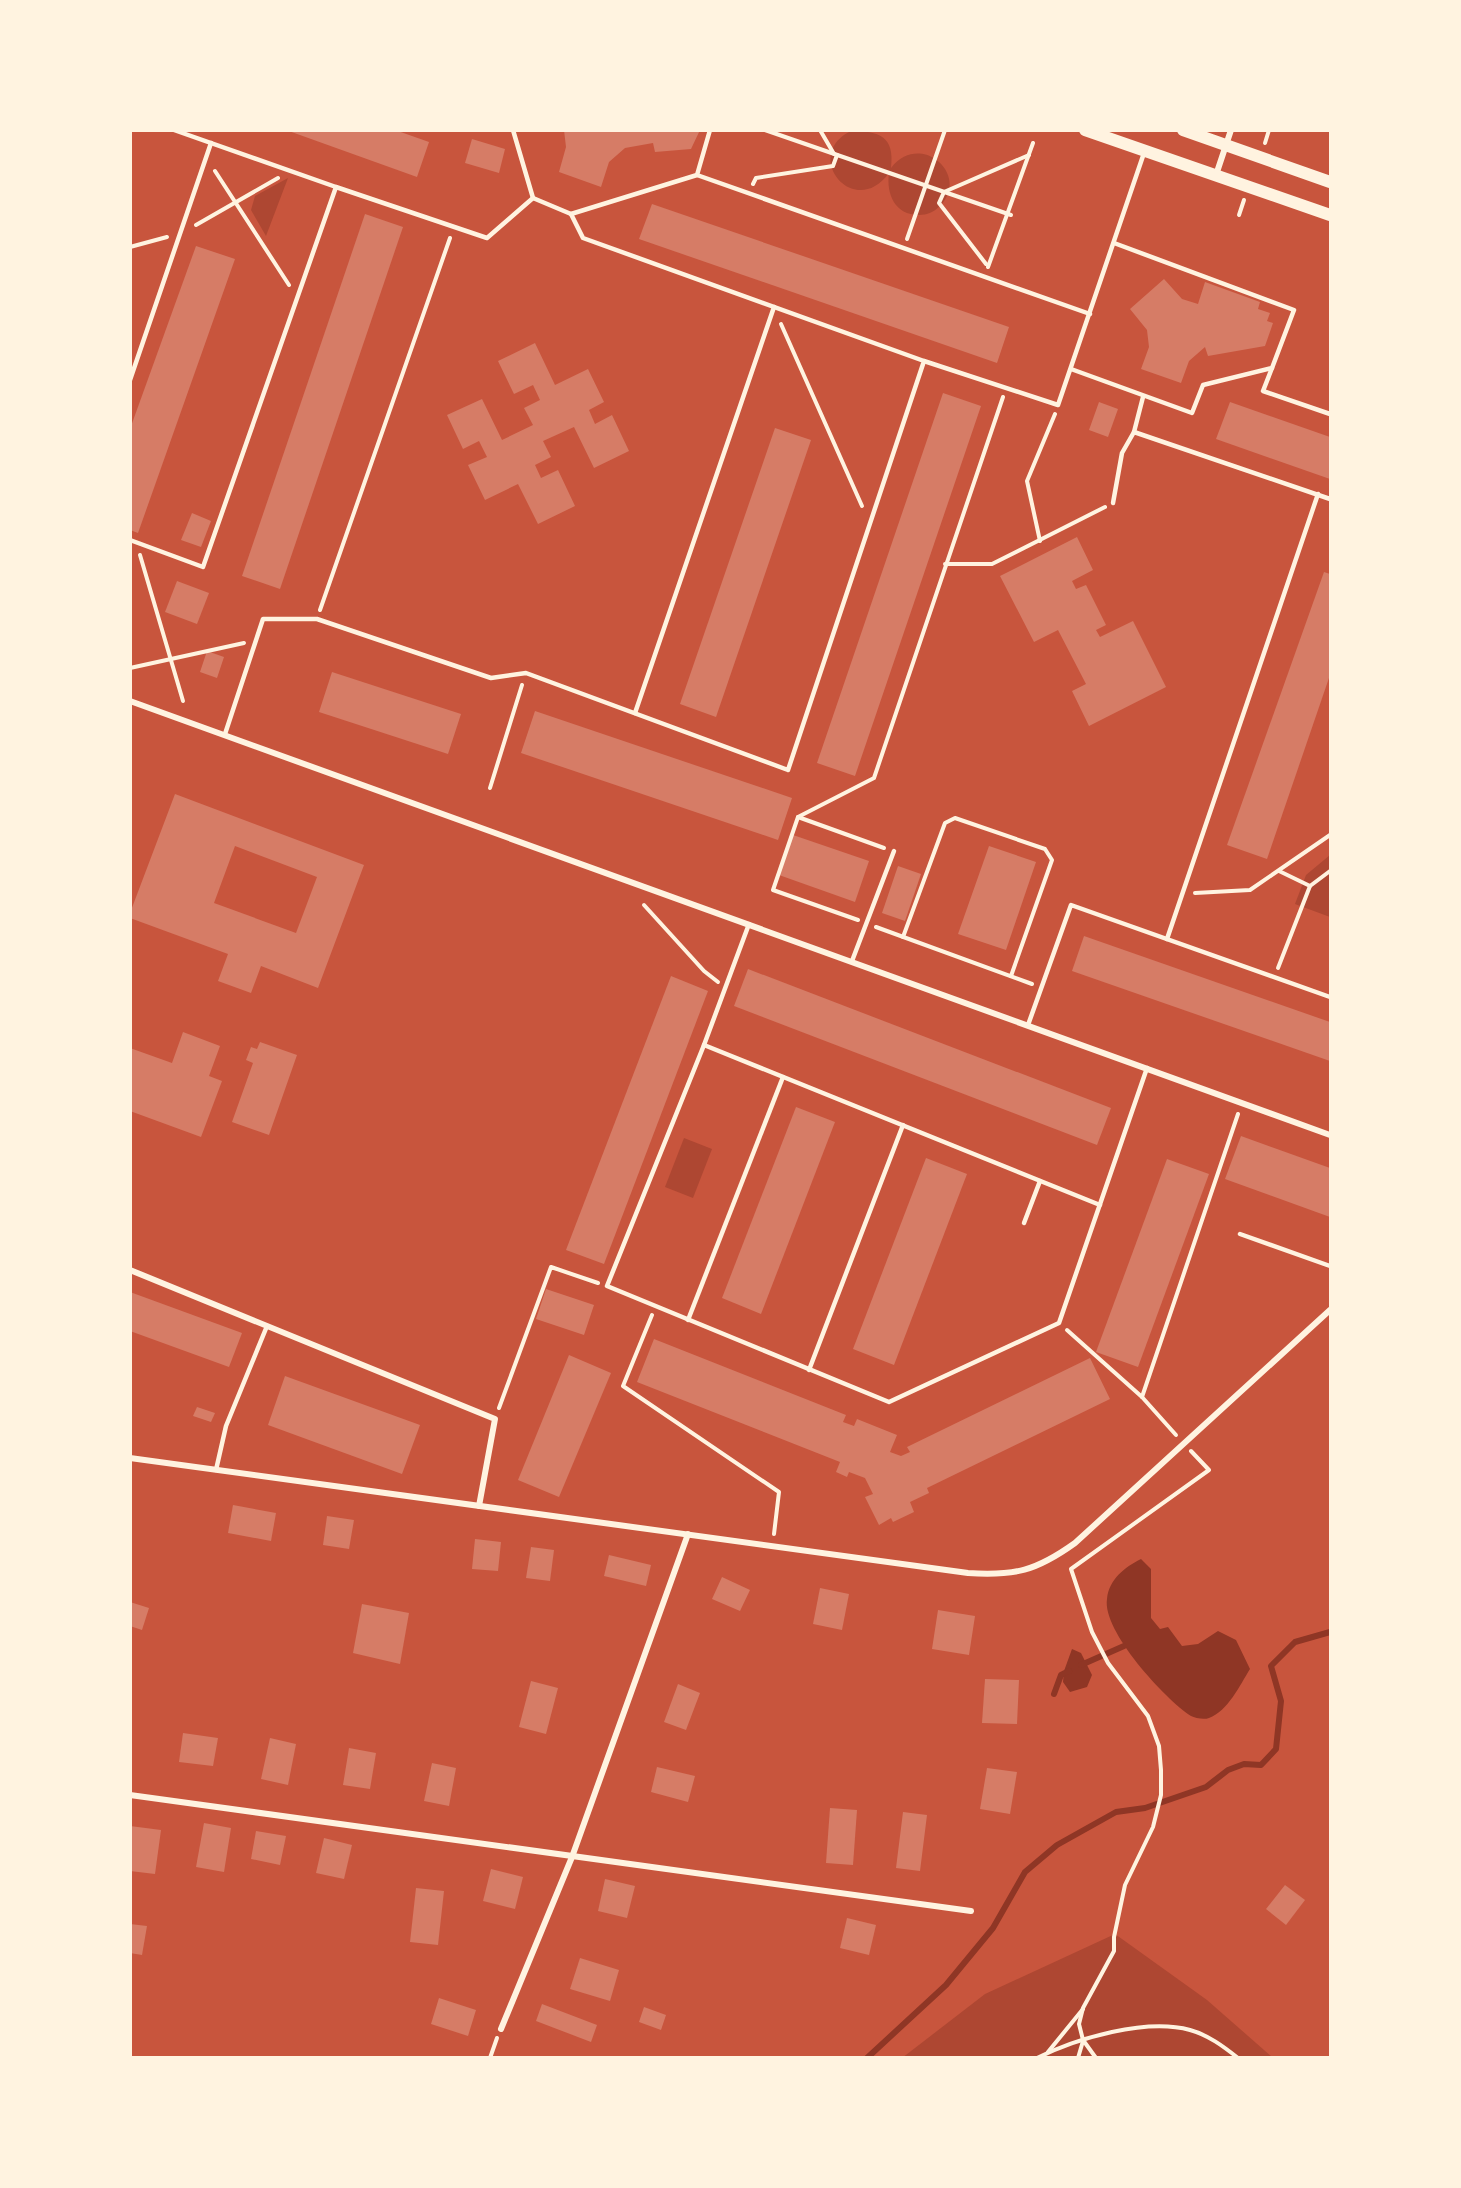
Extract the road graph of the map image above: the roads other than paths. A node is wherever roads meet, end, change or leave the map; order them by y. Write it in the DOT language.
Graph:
graph roads {
  1 [pos="174,130"];
  2 [pos="513,130"];
  3 [pos="710,130"];
  4 [pos="1085,130"];
  5 [pos="1183,130"];
  6 [pos="1232,130"];
  7 [pos="211,143"];
  8 [pos="1226,146"];
  9 [pos="1144,151"];
  10 [pos="697,175"];
  11 [pos="1216,176"];
  12 [pos="1330,182"];
  13 [pos="336,187"];
  14 [pos="532,198"];
  15 [pos="571,214"];
  16 [pos="1330,215"];
  17 [pos="1114,243"];
  18 [pos="774,307"];
  19 [pos="1090,314"];
  20 [pos="924,361"];
  21 [pos="1272,368"];
  22 [pos="1071,369"];
  23 [pos="130,380"];
  24 [pos="1143,397"];
  25 [pos="1330,414"];
  26 [pos="1134,432"];
  27 [pos="1318,494"];
  28 [pos="1330,498"];
  29 [pos="1113,503"];
  30 [pos="130,540"];
  31 [pos="130,701"];
  32 [pos="635,713"];
  33 [pos="225,734"];
  34 [pos="894,851"];
  35 [pos="749,924"];
  36 [pos="1167,939"];
  37 [pos="852,961"];
  38 [pos="1330,997"];
  39 [pos="1028,1025"];
  40 [pos="704,1045"];
  41 [pos="1148,1068"];
  42 [pos="783,1077"];
  43 [pos="903,1125"];
  44 [pos="1330,1135"];
  45 [pos="1040,1181"];
  46 [pos="1100,1205"];
  47 [pos="1024,1223"];
  48 [pos="1240,1234"];
  49 [pos="1330,1266"];
  50 [pos="130,1270"];
  51 [pos="1330,1310"];
  52 [pos="688,1320"];
  53 [pos="267,1326"];
  54 [pos="809,1370"];
  55 [pos="130,1458"];
  56 [pos="216,1470"];
  57 [pos="479,1506"];
  58 [pos="688,1534"];
  59 [pos="130,1795"];
  60 [pos="572,1857"];
  61 [pos="970,1911"];
  62 [pos="501,2029"];
  1 -- 7 [label="lane"];
  2 -- 14 [label="lane"];
  3 -- 10 [label="lane"];
  4 -- 9 [label="main road"];
  5 -- 8 [label="main road"];
  6 -- 8 [label="street"];
  7 -- 13 [label="lane"];
  7 -- 23 [label="lane"];
  8 -- 11 [label="street"];
  8 -- 12 [label="main road"];
  9 -- 11 [label="main road"];
  9 -- 17 [label="lane"];
  10 -- 15 [label="lane"];
  10 -- 19 [label="lane"];
  11 -- 16 [label="main road"];
  13 -- 14 [label="lane"];
  13 -- 30 [label="lane"];
  14 -- 15 [label="lane"];
  15 -- 18 [label="lane"];
  17 -- 19 [label="lane"];
  17 -- 21 [label="lane"];
  18 -- 20 [label="lane"];
  18 -- 32 [label="lane"];
  19 -- 22 [label="lane"];
  20 -- 22 [label="lane"];
  20 -- 32 [label="lane"];
  21 -- 24 [label="lane"];
  21 -- 25 [label="lane"];
  22 -- 24 [label="lane"];
  24 -- 26 [label="lane"];
  26 -- 27 [label="lane"];
  26 -- 29 [label="lane"];
  27 -- 28 [label="lane"];
  27 -- 36 [label="lane"];
  31 -- 33 [label="street"];
  32 -- 33 [label="lane"];
  33 -- 35 [label="street"];
  34 -- 37 [label="lane"];
  35 -- 37 [label="street"];
  35 -- 40 [label="lane"];
  36 -- 38 [label="lane"];
  36 -- 39 [label="lane"];
  37 -- 39 [label="street"];
  39 -- 41 [label="street"];
  40 -- 42 [label="lane"];
  40 -- 52 [label="lane"];
  41 -- 44 [label="street"];
  41 -- 46 [label="lane"];
  42 -- 43 [label="lane"];
  42 -- 52 [label="lane"];
  43 -- 45 [label="lane"];
  43 -- 54 [label="lane"];
  45 -- 46 [label="lane"];
  45 -- 47 [label="lane"];
  46 -- 54 [label="lane"];
  48 -- 49 [label="lane"];
  50 -- 53 [label="street"];
  51 -- 58 [label="street"];
  52 -- 54 [label="lane"];
  53 -- 56 [label="lane"];
  53 -- 57 [label="street"];
  55 -- 56 [label="street"];
  56 -- 57 [label="street"];
  57 -- 58 [label="street"];
  58 -- 60 [label="street"];
  59 -- 60 [label="street"];
  60 -- 61 [label="street"];
  60 -- 62 [label="street"];
}
